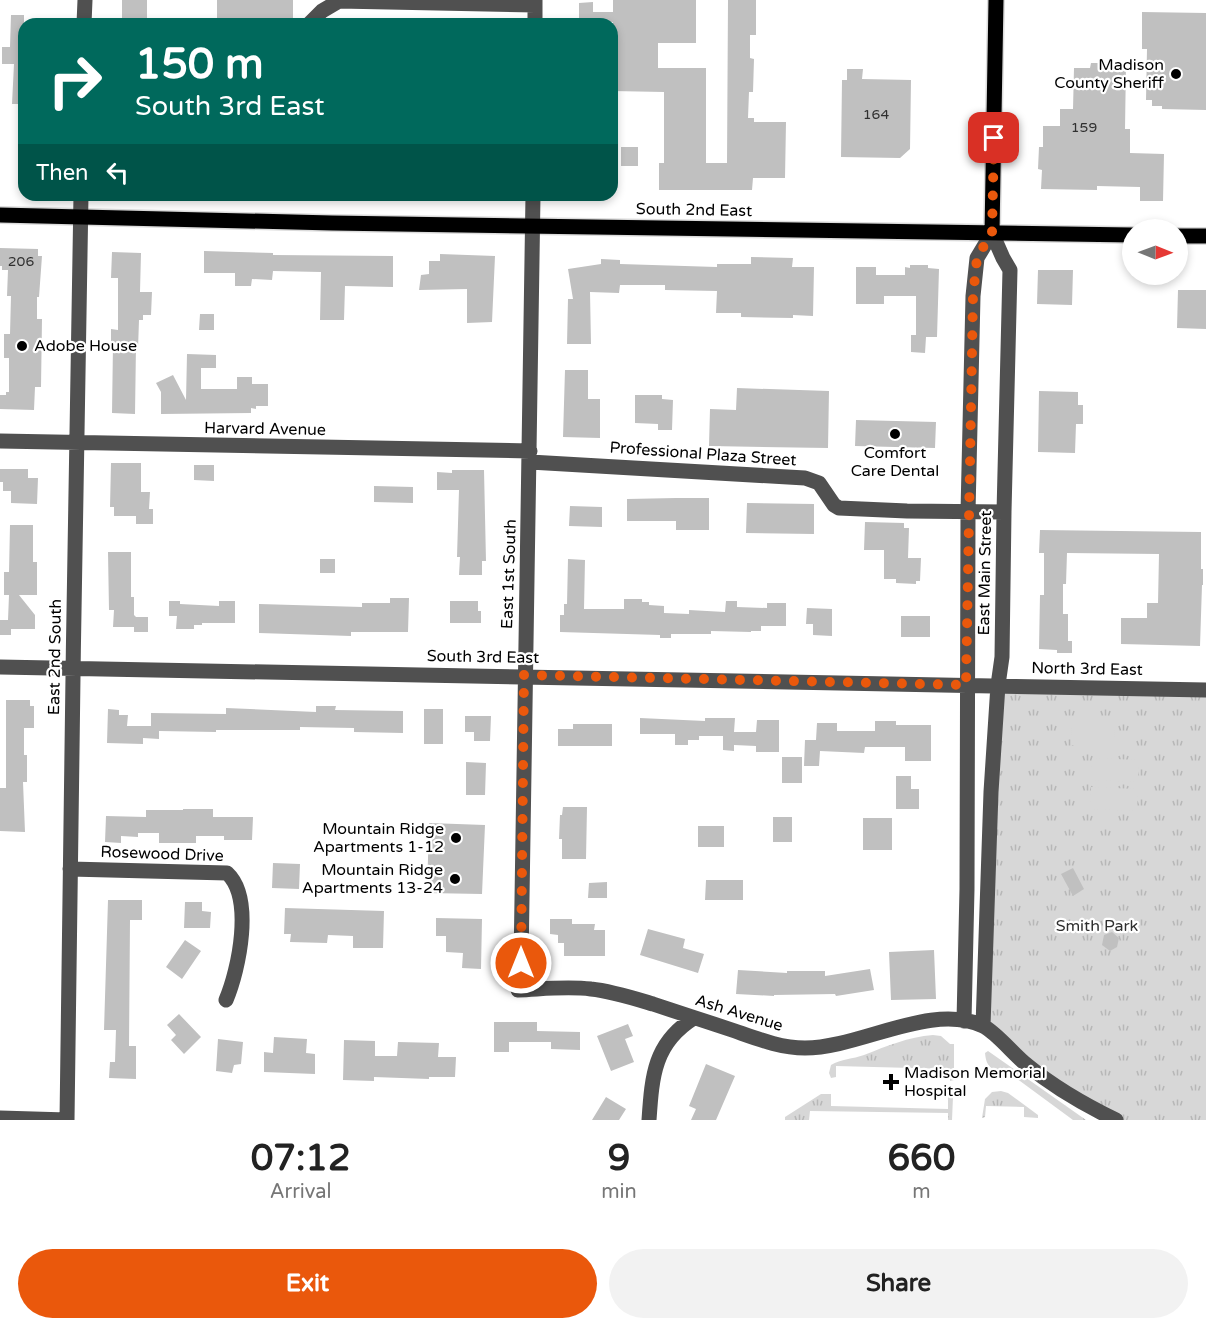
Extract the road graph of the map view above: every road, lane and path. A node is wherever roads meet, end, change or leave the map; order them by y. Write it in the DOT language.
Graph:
graph roads {
  1 [pos="85,0"];
  2 [pos="996,0"];
  3 [pos="535,3"];
  4 [pos="84,18"];
  5 [pos="315,18"];
  6 [pos="81,201"];
  7 [pos="534,201"];
  8 [pos="0,215"];
  9 [pos="80,217"];
  10 [pos="534,226"];
  11 [pos="992,232"];
  12 [pos="1122,235"];
  13 [pos="1188,236"];
  14 [pos="1206,236"];
  15 [pos="0,441"];
  16 [pos="75,442"];
  17 [pos="530,456"];
  18 [pos="968,512"];
  19 [pos="1004,512"];
  20 [pos="0,667"];
  21 [pos="73,668"];
  22 [pos="524,675"];
  23 [pos="966,685"];
  24 [pos="998,686"];
  25 [pos="1206,690"];
  26 [pos="70,869"];
  27 [pos="518,990"];
  28 [pos="226,1000"];
  29 [pos="694,1018"];
  30 [pos="964,1021"];
  31 [pos="983,1026"];
  32 [pos="0,1118"];
  33 [pos="67,1120"];
  34 [pos="649,1120"];
  35 [pos="1116,1120"];
  1 -- 4 [label="street"];
  2 -- 11 [label="main road, East Main Street"];
  3 -- 5 [label="street"];
  6 -- 9 [label="street, East 2nd South"];
  7 -- 10 [label="street, East 1st South"];
  8 -- 9 [label="main road, South 2nd East"];
  9 -- 10 [label="main road, South 2nd East"];
  9 -- 16 [label="street, East 2nd South"];
  10 -- 11 [label="main road, South 2nd East"];
  10 -- 17 [label="street, East 1st South"];
  11 -- 12 [label="main road, South 2nd East"];
  11 -- 18 [label="street, East Main Street"];
  11 -- 19 [label="street, East Main Street"];
  13 -- 14 [label="main road"];
  15 -- 16 [label="street, Harvard Avenue"];
  16 -- 17 [label="street, Harvard Avenue"];
  16 -- 21 [label="street, East 2nd South"];
  17 -- 18 [label="street, Professional Plaza Street"];
  17 -- 22 [label="street, East 1st South"];
  18 -- 19 [label="street, Professional Plaza Street"];
  18 -- 23 [label="street, East Main Street"];
  19 -- 24 [label="street, East Main Street"];
  20 -- 21 [label="street, South 3rd East"];
  21 -- 22 [label="street, South 3rd East"];
  21 -- 26 [label="street, East 2nd South"];
  22 -- 23 [label="street, South 3rd East"];
  22 -- 27 [label="street, East 1st South"];
  23 -- 24 [label="street, North 3rd East"];
  23 -- 30 [label="street, East Main Street"];
  24 -- 25 [label="street, North 3rd East"];
  24 -- 31 [label="street, East Main Street"];
  26 -- 28 [label="street, Rosewood Drive"];
  26 -- 33 [label="street, East 2nd South"];
  27 -- 29 [label="street, Ash Avenue"];
  29 -- 30 [label="street, Ash Avenue"];
  29 -- 34 [label="street"];
  30 -- 31 [label="street, Ash Avenue"];
  31 -- 35 [label="street"];
  32 -- 33 [label="street"];
}
